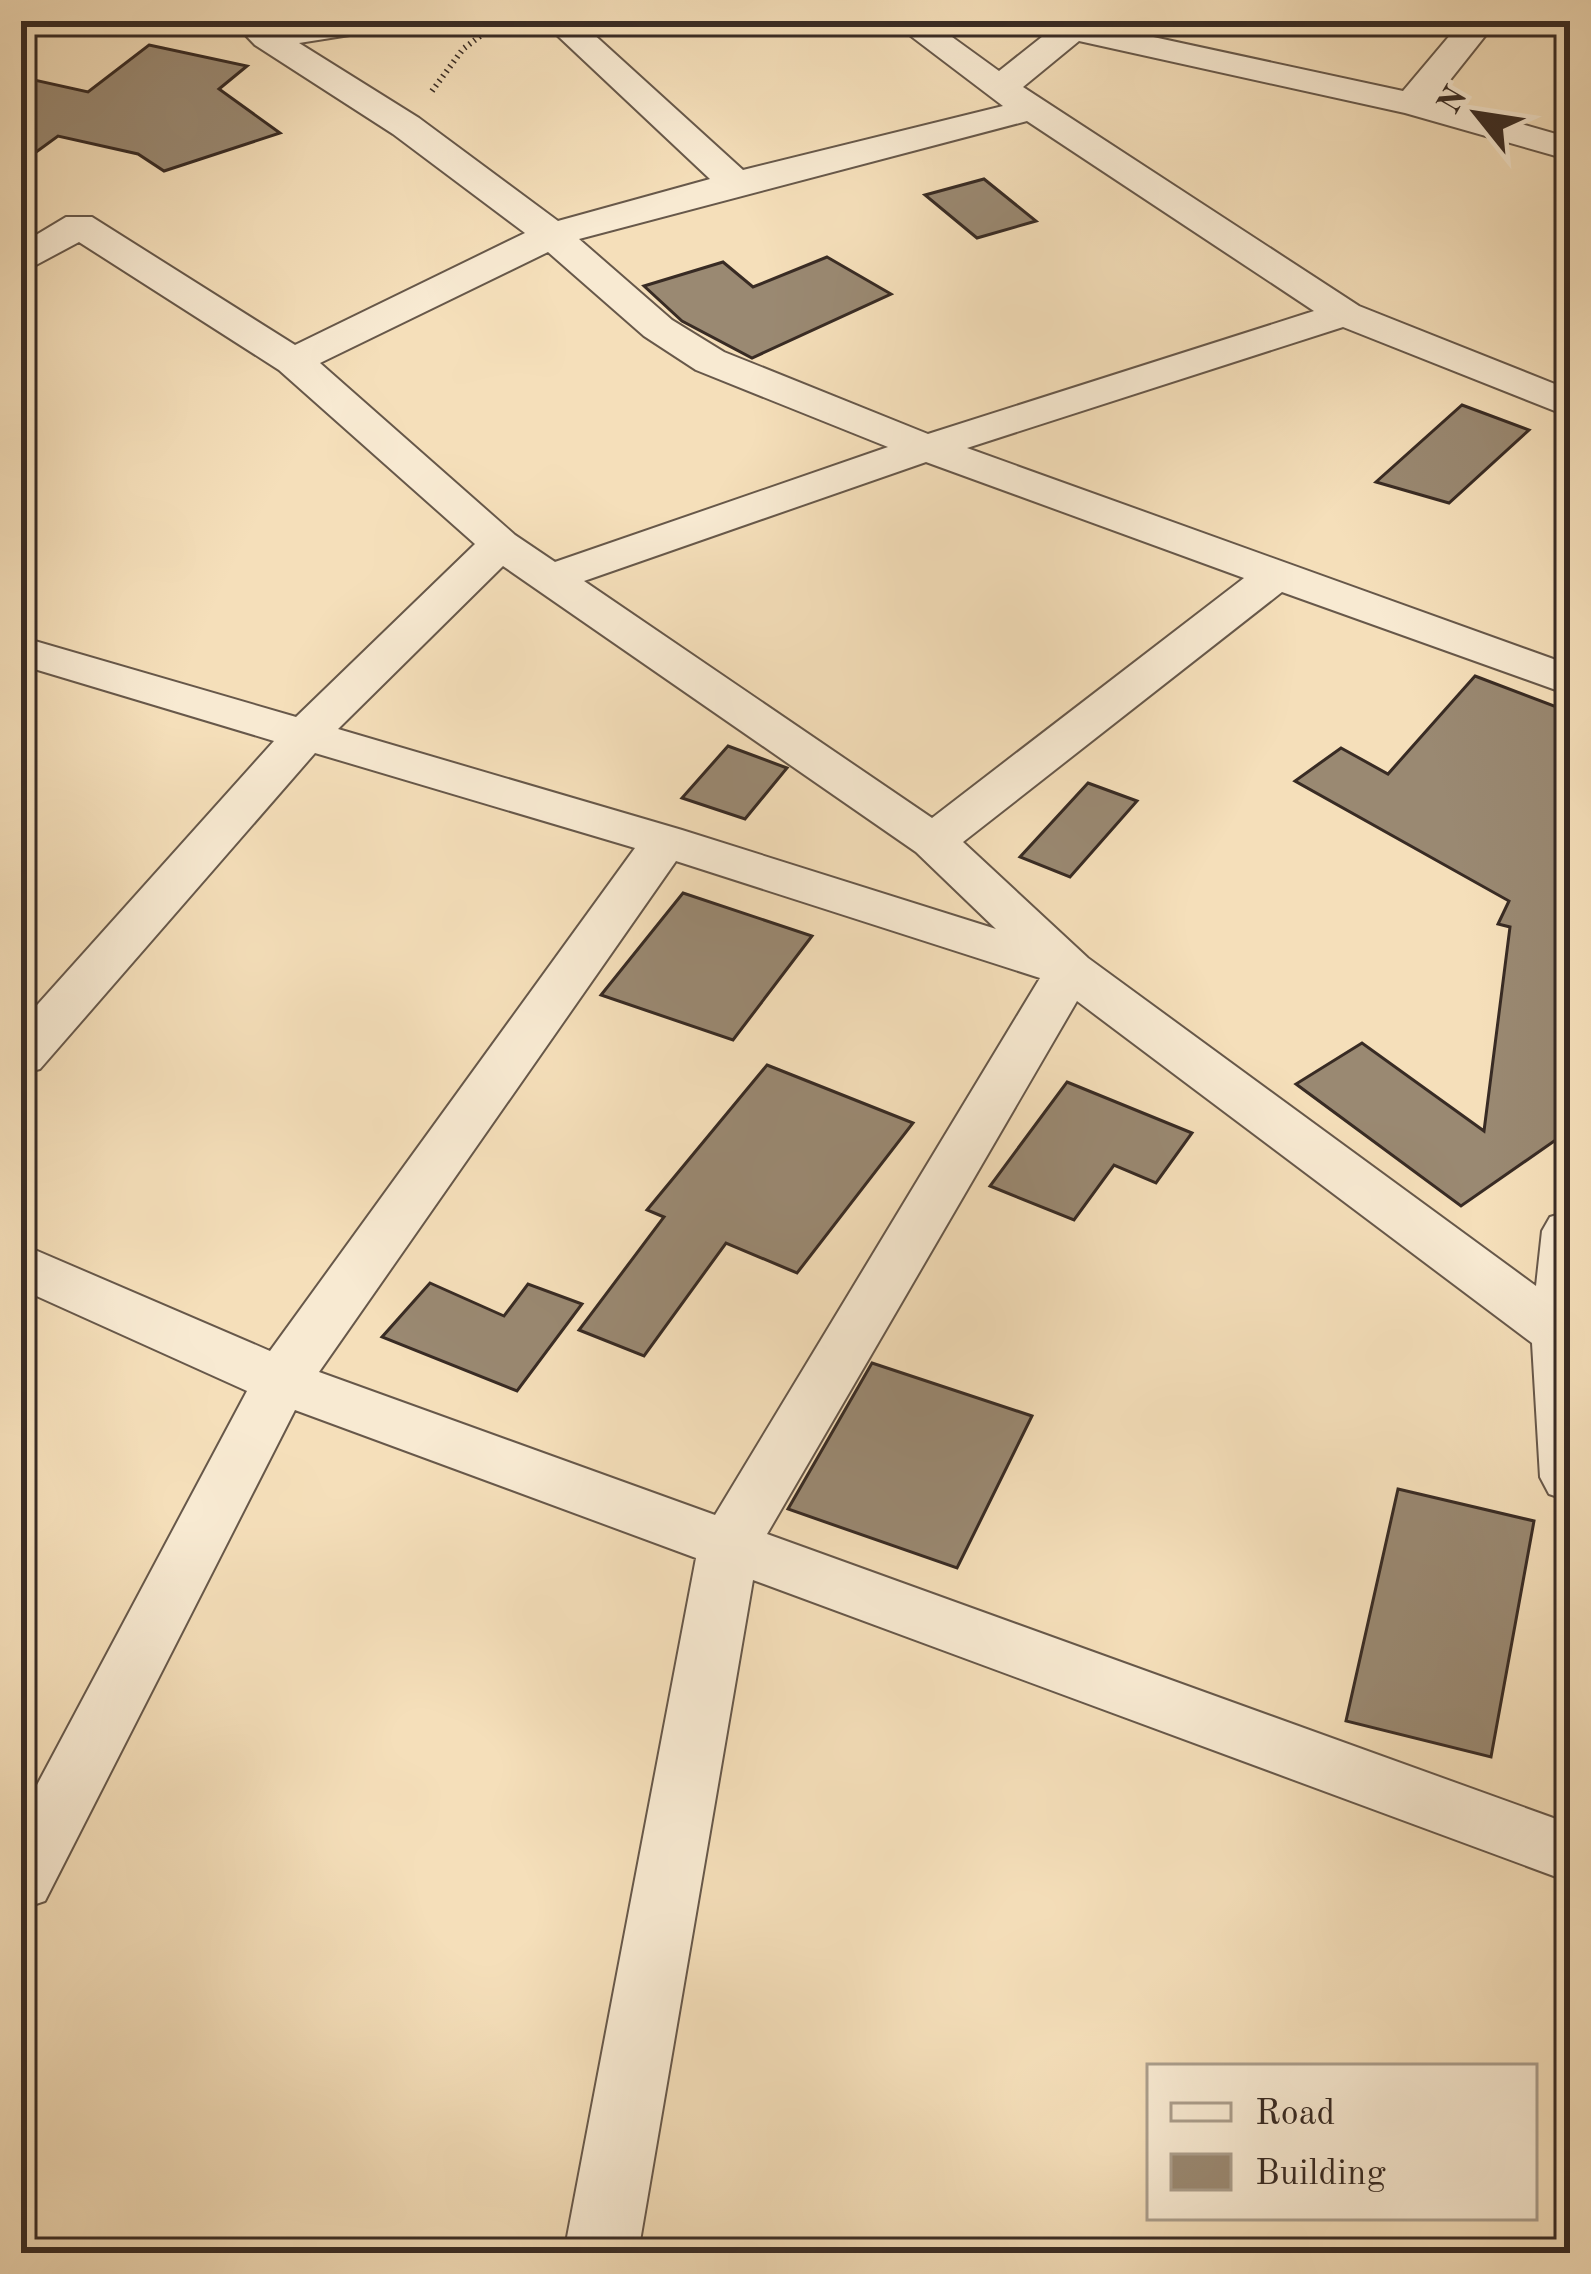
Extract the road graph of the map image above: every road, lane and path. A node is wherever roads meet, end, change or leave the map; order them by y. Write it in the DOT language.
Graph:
graph roads {
  1 [pos="375,21"];
  2 [pos="500,21"];
  3 [pos="559,21"];
  4 [pos="908,21"];
  5 [pos="1480,21"];
  6 [pos="1079,26"];
  7 [pos="258,29"];
  8 [pos="1000,88"];
  9 [pos="1412,104"];
  10 [pos="1033,109"];
  11 [pos="406,126"];
  12 [pos="1570,149"];
  13 [pos="736,183"];
  14 [pos="552,235"];
  15 [pos="21,261"];
  16 [pos="1345,314"];
  17 [pos="293,361"];
  18 [pos="1570,405"];
  19 [pos="926,448"];
  20 [pos="500,544"];
  21 [pos="1275,576"];
  22 [pos="554,577"];
  23 [pos="21,651"];
  24 [pos="1570,681"];
  25 [pos="304,736"];
  26 [pos="665,841"];
  27 [pos="933,841"];
  28 [pos="1070,970"];
  29 [pos="21,1056"];
  30 [pos="1570,1231"];
  31 [pos="21,1265"];
  32 [pos="1560,1334"];
  33 [pos="281,1381"];
  34 [pos="1570,1477"];
  35 [pos="729,1544"];
  36 [pos="1570,1853"];
  37 [pos="21,1880"];
  38 [pos="601,2253"];
  1 -- 7 [label="street"];
  2 -- 11 [label="path"];
  3 -- 13 [label="street"];
  4 -- 8 [label="street"];
  5 -- 9 [label="street"];
  6 -- 8 [label="street"];
  6 -- 9 [label="street"];
  7 -- 11 [label="street"];
  8 -- 10 [label="street"];
  9 -- 12 [label="street"];
  10 -- 13 [label="street"];
  10 -- 16 [label="street"];
  11 -- 14 [label="street"];
  13 -- 14 [label="street"];
  14 -- 17 [label="street"];
  14 -- 19 [label="street"];
  15 -- 17 [label="street"];
  16 -- 18 [label="street"];
  16 -- 19 [label="street"];
  17 -- 20 [label="street"];
  19 -- 21 [label="street"];
  19 -- 22 [label="street"];
  20 -- 22 [label="street"];
  20 -- 25 [label="street"];
  21 -- 24 [label="street"];
  21 -- 27 [label="street"];
  22 -- 27 [label="street"];
  23 -- 25 [label="street"];
  25 -- 26 [label="street"];
  25 -- 29 [label="street"];
  26 -- 28 [label="street"];
  26 -- 33 [label="street"];
  27 -- 28 [label="street"];
  28 -- 32 [label="street"];
  28 -- 35 [label="street"];
  30 -- 32 [label="street"];
  31 -- 33 [label="street"];
  32 -- 34 [label="street"];
  33 -- 35 [label="street"];
  33 -- 37 [label="street"];
  35 -- 36 [label="street"];
  35 -- 38 [label="street"];
}
